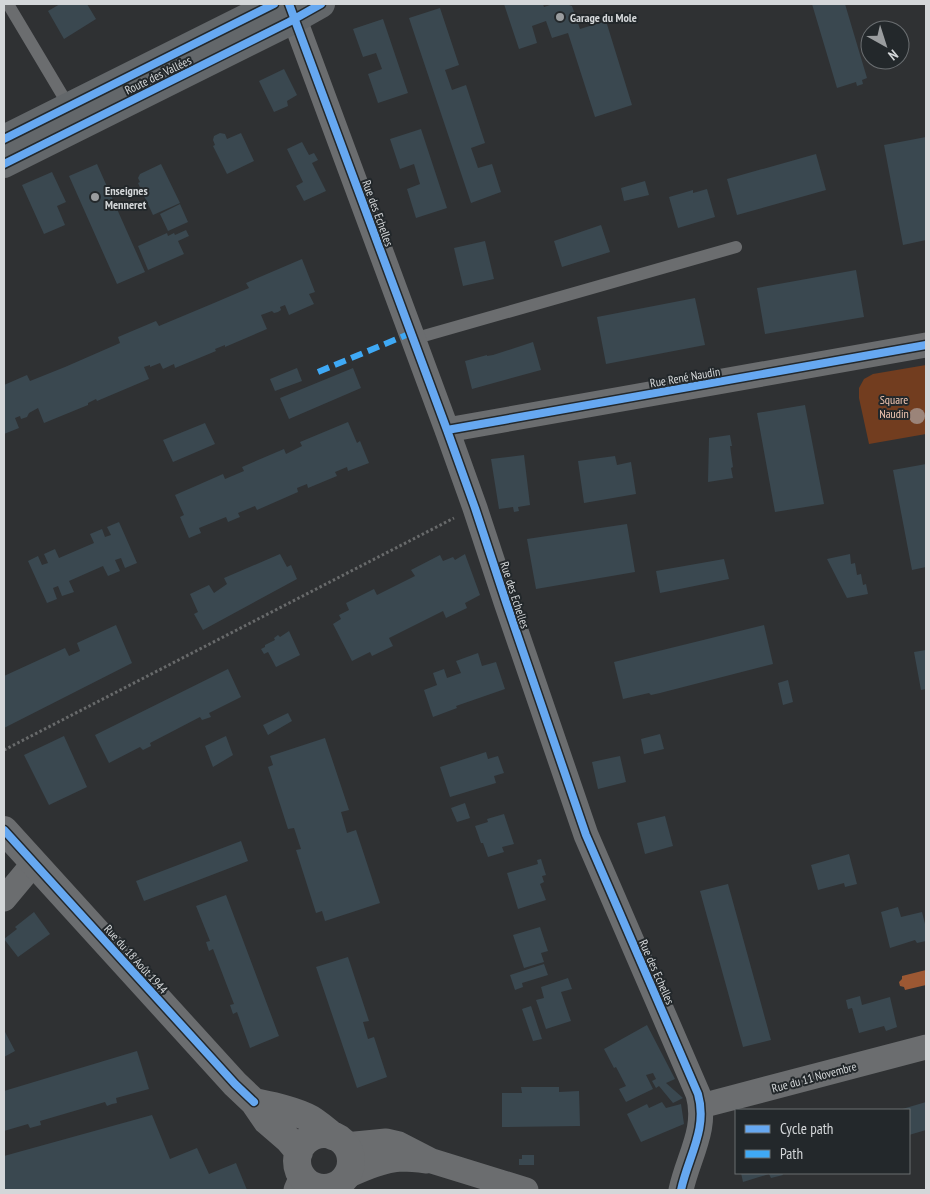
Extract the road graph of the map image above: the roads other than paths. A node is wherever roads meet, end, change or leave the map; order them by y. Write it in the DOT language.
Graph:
graph roads {
  1 [pos="8,4"];
  2 [pos="321,4"];
  3 [pos="286,9"];
  4 [pos="75,116"];
  5 [pos="4,139"];
  6 [pos="4,164"];
  7 [pos="736,247"];
  8 [pos="413,339"];
  9 [pos="926,345"];
  10 [pos="447,430"];
  11 [pos="4,830"];
  12 [pos="34,863"];
  13 [pos="4,899"];
  14 [pos="926,1047"];
  15 [pos="254,1102"];
  16 [pos="701,1106"];
  17 [pos="339,1140"];
  18 [pos="432,1161"];
  19 [pos="302,1178"];
  20 [pos="341,1184"];
  21 [pos="678,1185"];
  22 [pos="526,1190"];
  1 -- 4 [label="lane"];
  2 -- 3 [label="main road, Route des Vallées"];
  3 -- 4 [label="main road, Route des Vallées"];
  3 -- 8 [label="street, Rue des Echelles"];
  4 -- 5 [label="main road, Route des Vallées"];
  4 -- 6 [label="main road, Route des Vallées"];
  7 -- 8 [label="lane"];
  8 -- 10 [label="street, Rue des Echelles"];
  9 -- 10 [label="street, Rue René Naudin"];
  10 -- 16 [label="street, Rue des Echelles"];
  11 -- 12 [label="street, Rue du 18 Août 1944"];
  12 -- 13 [label="street"];
  12 -- 15 [label="street, Rue du 18 Août 1944"];
  14 -- 16 [label="street, Rue du 11 Novembre"];
  15 -- 17 [label="street"];
  15 -- 19 [label="street, Rue du 18 Août 1944"];
  16 -- 21 [label="street, Rue des Echelles"];
  17 -- 18 [label="street"];
  17 -- 19 [label="street"];
  17 -- 20 [label="street"];
  18 -- 20 [label="street"];
  18 -- 22 [label="street"];
  19 -- 20 [label="street"];
}
